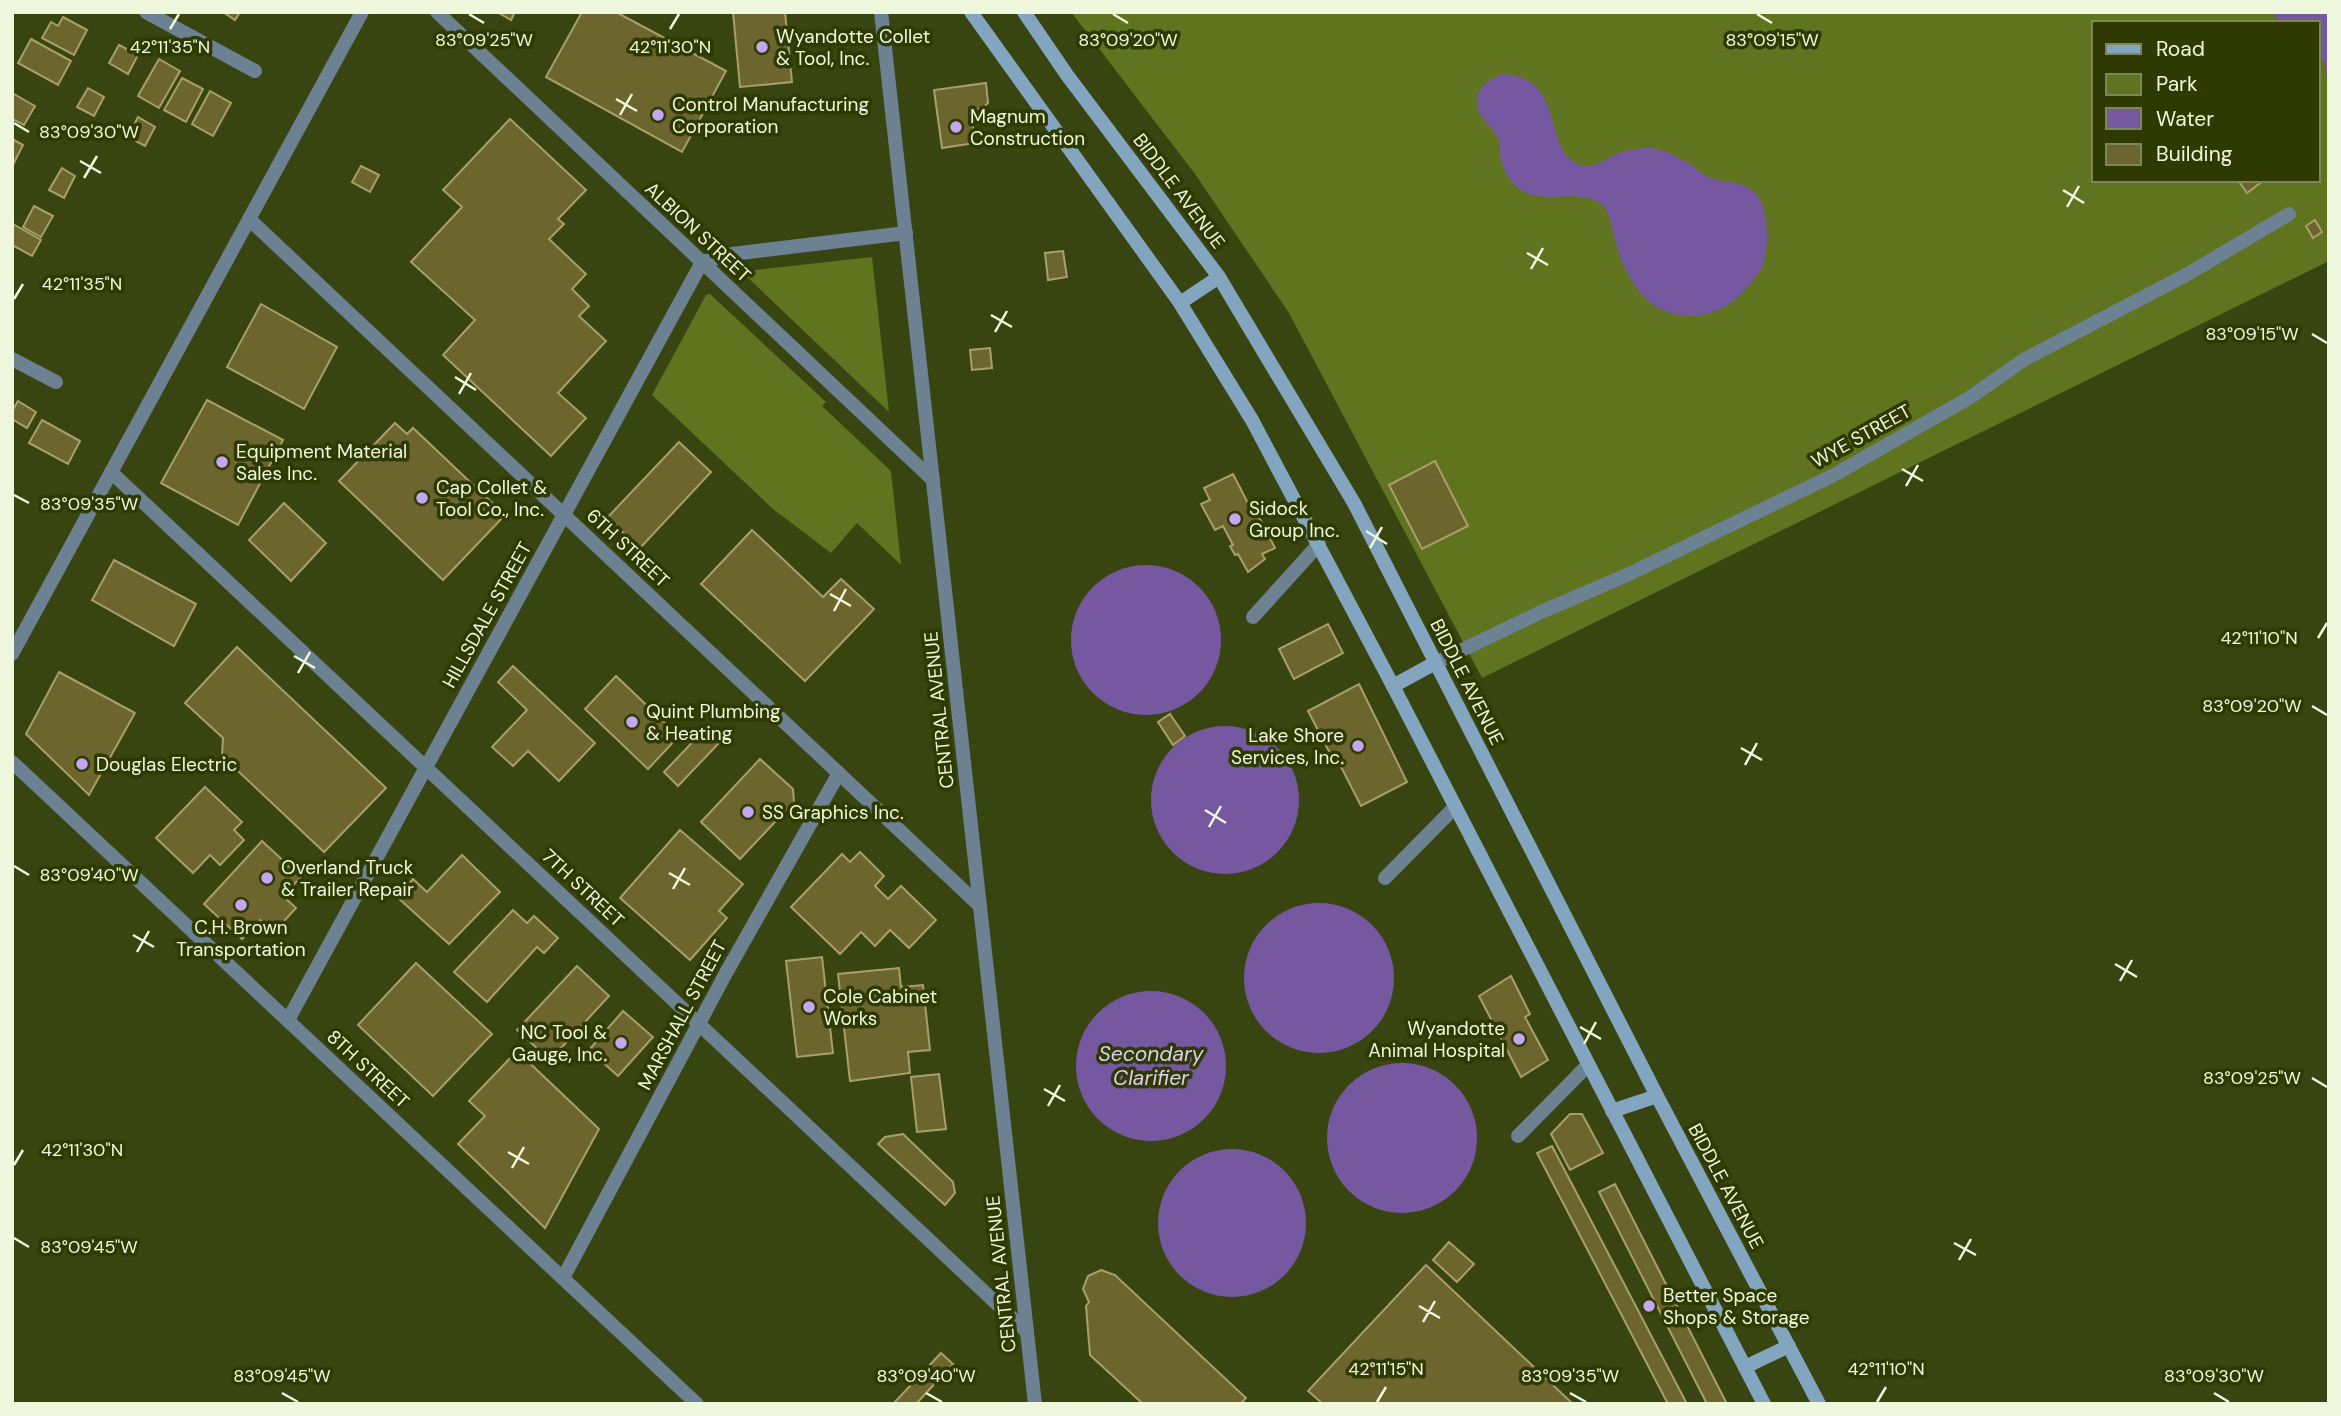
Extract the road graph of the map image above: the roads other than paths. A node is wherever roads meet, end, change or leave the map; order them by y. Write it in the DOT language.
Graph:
graph roads {
  1 [pos="146,12"];
  2 [pos="362,12"];
  3 [pos="437,12"];
  4 [pos="881,12"];
  5 [pos="971,12"];
  6 [pos="1024,12"];
  7 [pos="255,71"];
  8 [pos="2288,214"];
  9 [pos="249,219"];
  10 [pos="906,233"];
  11 [pos="702,262"];
  12 [pos="1219,277"];
  13 [pos="1180,303"];
  14 [pos="12,359"];
  15 [pos="55,382"];
  16 [pos="111,472"];
  17 [pos="933,480"];
  18 [pos="564,515"];
  19 [pos="1319,544"];
  20 [pos="1253,617"];
  21 [pos="12,654"];
  22 [pos="1435,663"];
  23 [pos="1393,685"];
  24 [pos="12,762"];
  25 [pos="426,767"];
  26 [pos="838,773"];
  27 [pos="1455,807"];
  28 [pos="1385,878"];
  29 [pos="980,906"];
  30 [pos="288,1020"];
  31 [pos="699,1024"];
  32 [pos="1588,1065"];
  33 [pos="1657,1096"];
  34 [pos="1612,1111"];
  35 [pos="1518,1136"];
  36 [pos="563,1278"];
  37 [pos="1027,1332"];
  38 [pos="1789,1346"];
  39 [pos="1745,1367"];
  40 [pos="697,1404"];
  41 [pos="1035,1404"];
  42 [pos="1764,1404"];
  43 [pos="1819,1404"];
  1 -- 7 [label="street"];
  2 -- 9 [label="street"];
  3 -- 11 [label="street, ALBION STREET"];
  4 -- 10 [label="street, CENTRAL AVENUE"];
  5 -- 13 [label="main road"];
  6 -- 12 [label="main road, BIDDLE AVENUE"];
  8 -- 22 [label="street, WYE STREET"];
  9 -- 16 [label="street"];
  9 -- 18 [label="street, 6TH STREET"];
  10 -- 11 [label="street"];
  10 -- 17 [label="street, CENTRAL AVENUE"];
  11 -- 17 [label="street, ALBION STREET"];
  11 -- 18 [label="street, HILLSDALE STREET"];
  12 -- 13 [label="main road"];
  12 -- 22 [label="main road, BIDDLE AVENUE"];
  13 -- 19 [label="main road"];
  14 -- 15 [label="street"];
  16 -- 21 [label="street"];
  16 -- 25 [label="street, 7TH STREET"];
  17 -- 29 [label="street, CENTRAL AVENUE"];
  18 -- 25 [label="street, HILLSDALE STREET"];
  18 -- 26 [label="street, 6TH STREET"];
  19 -- 20 [label="street"];
  19 -- 23 [label="main road"];
  22 -- 23 [label="main road"];
  22 -- 33 [label="main road, BIDDLE AVENUE"];
  23 -- 27 [label="main road"];
  24 -- 30 [label="street, 8TH STREET"];
  25 -- 30 [label="street, HILLSDALE STREET"];
  25 -- 31 [label="street, 7TH STREET"];
  26 -- 29 [label="street, 6TH STREET"];
  26 -- 31 [label="street, MARSHALL STREET"];
  27 -- 28 [label="street"];
  27 -- 32 [label="main road"];
  29 -- 37 [label="street, CENTRAL AVENUE"];
  30 -- 36 [label="street, 8TH STREET"];
  31 -- 36 [label="street, MARSHALL STREET"];
  31 -- 37 [label="street, 7TH STREET"];
  32 -- 34 [label="main road"];
  32 -- 35 [label="street"];
  33 -- 34 [label="main road"];
  33 -- 38 [label="main road, BIDDLE AVENUE"];
  34 -- 39 [label="main road"];
  36 -- 40 [label="street, 8TH STREET"];
  37 -- 41 [label="street, CENTRAL AVENUE"];
  38 -- 39 [label="main road"];
  38 -- 43 [label="main road, BIDDLE AVENUE"];
  39 -- 42 [label="main road"];
}
